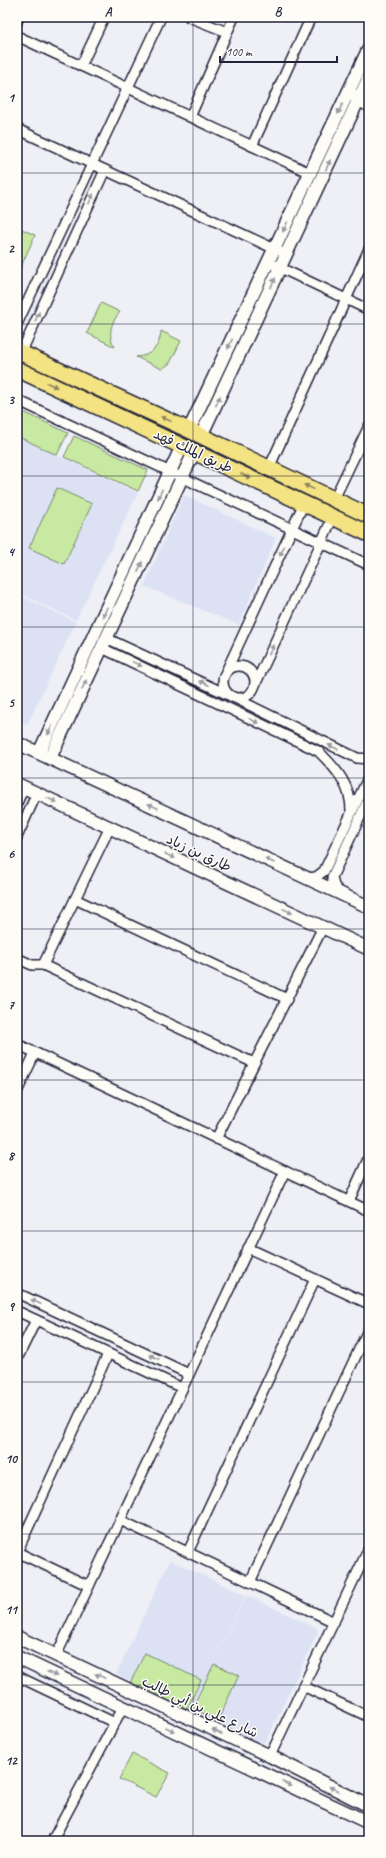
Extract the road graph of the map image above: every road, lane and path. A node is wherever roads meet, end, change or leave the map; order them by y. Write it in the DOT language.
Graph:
graph roads {
  1 [pos="19,17"];
  2 [pos="104,17"];
  3 [pos="161,17"];
  4 [pos="189,17"];
  5 [pos="234,17"];
  6 [pos="311,17"];
  7 [pos="17,22"];
  8 [pos="227,32"];
  9 [pos="17,36"];
  10 [pos="369,48"];
  11 [pos="81,66"];
  12 [pos="368,83"];
  13 [pos="128,88"];
  14 [pos="349,90"];
  15 [pos="364,102"];
  16 [pos="190,117"];
  17 [pos="17,129"];
  18 [pos="252,146"];
  19 [pos="92,164"];
  20 [pos="105,170"];
  21 [pos="310,174"];
  22 [pos="274,249"];
  23 [pos="369,249"];
  24 [pos="286,254"];
  25 [pos="268,262"];
  26 [pos="280,267"];
  27 [pos="346,299"];
  28 [pos="369,310"];
  29 [pos="17,324"];
  30 [pos="19,352"];
  31 [pos="17,369"];
  32 [pos="17,400"];
  33 [pos="369,426"];
  34 [pos="195,433"];
  35 [pos="188,449"];
  36 [pos="269,468"];
  37 [pos="170,472"];
  38 [pos="182,476"];
  39 [pos="334,499"];
  40 [pos="304,503"];
  41 [pos="369,516"];
  42 [pos="333,517"];
  43 [pos="292,529"];
  44 [pos="369,534"];
  45 [pos="320,543"];
  46 [pos="369,565"];
  47 [pos="104,643"];
  48 [pos="224,676"];
  49 [pos="255,685"];
  50 [pos="233,697"];
  51 [pos="214,701"];
  52 [pos="239,713"];
  53 [pos="17,743"];
  54 [pos="44,756"];
  55 [pos="369,759"];
  56 [pos="369,776"];
  57 [pos="21,785"];
  58 [pos="37,793"];
  59 [pos="369,798"];
  60 [pos="17,803"];
  61 [pos="351,813"];
  62 [pos="110,827"];
  63 [pos="17,837"];
  64 [pos="306,878"];
  65 [pos="343,895"];
  66 [pos="75,899"];
  67 [pos="369,907"];
  68 [pos="323,927"];
  69 [pos="369,949"];
  70 [pos="17,958"];
  71 [pos="43,965"];
  72 [pos="287,999"];
  73 [pos="17,1044"];
  74 [pos="35,1053"];
  75 [pos="254,1063"];
  76 [pos="17,1092"];
  77 [pos="216,1138"];
  78 [pos="369,1157"];
  79 [pos="285,1171"];
  80 [pos="349,1202"];
  81 [pos="369,1211"];
  82 [pos="248,1248"];
  83 [pos="315,1279"];
  84 [pos="17,1293"];
  85 [pos="369,1304"];
  86 [pos="17,1311"];
  87 [pos="36,1320"];
  88 [pos="369,1328"];
  89 [pos="108,1354"];
  90 [pos="17,1359"];
  91 [pos="189,1374"];
  92 [pos="182,1388"];
  93 [pos="120,1520"];
  94 [pos="369,1548"];
  95 [pos="188,1552"];
  96 [pos="250,1582"];
  97 [pos="89,1586"];
  98 [pos="334,1622"];
  99 [pos="17,1637"];
  100 [pos="56,1656"];
  101 [pos="17,1657"];
  102 [pos="17,1676"];
  103 [pos="303,1686"];
  104 [pos="123,1707"];
  105 [pos="369,1717"];
  106 [pos="115,1723"];
  107 [pos="270,1756"];
  108 [pos="369,1806"];
  109 [pos="369,1823"];
  110 [pos="52,1841"];
  1 -- 7 [label="street"];
  2 -- 11 [label="street"];
  3 -- 13 [label="street"];
  4 -- 8 [label="street"];
  5 -- 8 [label="street"];
  6 -- 18 [label="street"];
  8 -- 16 [label="street"];
  9 -- 11 [label="street"];
  10 -- 14 [label="street"];
  11 -- 13 [label="street"];
  12 -- 14 [label="street"];
  12 -- 15 [label="street"];
  13 -- 16 [label="street"];
  13 -- 19 [label="street"];
  14 -- 15 [label="street"];
  14 -- 21 [label="street, one-way"];
  24 -- 15 [label="street, one-way"];
  16 -- 18 [label="street"];
  17 -- 19 [label="street"];
  18 -- 21 [label="street"];
  19 -- 20 [label="street"];
  19 -- 29 [label="street"];
  20 -- 22 [label="street"];
  30 -- 20 [label="street, one-way"];
  21 -- 22 [label="street, one-way"];
  22 -- 24 [label="street"];
  22 -- 25 [label="street"];
  23 -- 27 [label="street"];
  24 -- 26 [label="street"];
  25 -- 26 [label="street"];
  25 -- 34 [label="street, one-way"];
  26 -- 27 [label="street"];
  34 -- 26 [label="street, one-way"];
  27 -- 28 [label="street"];
  27 -- 36 [label="street"];
  34 -- 30 [label="main road, طريق الملك فهد, one-way"];
  31 -- 35 [label="main road, طريق الملك فهد, one-way"];
  32 -- 37 [label="street"];
  33 -- 39 [label="street"];
  34 -- 36 [label="main road, طريق الملك فهد"];
  35 -- 37 [label="street"];
  35 -- 38 [label="street"];
  35 -- 40 [label="main road, طريق الملك فهد, one-way"];
  39 -- 36 [label="main road, طريق الملك فهد, one-way"];
  37 -- 38 [label="street"];
  37 -- 54 [label="street, one-way"];
  38 -- 43 [label="street"];
  47 -- 38 [label="street, one-way"];
  39 -- 41 [label="main road, طريق الملك فهد"];
  40 -- 42 [label="main road, طريق الملك فهد"];
  40 -- 43 [label="street"];
  42 -- 44 [label="main road, طريق الملك فهد"];
  42 -- 45 [label="street"];
  43 -- 45 [label="street"];
  43 -- 48 [label="street, one-way"];
  45 -- 46 [label="street"];
  49 -- 45 [label="street, one-way"];
  50 -- 47 [label="street, one-way"];
  47 -- 51 [label="street, one-way"];
  54 -- 47 [label="street, one-way"];
  48 -- 49 [label="street"];
  48 -- 50 [label="street"];
  49 -- 50 [label="street"];
  50 -- 51 [label="street"];
  50 -- 52 [label="street"];
  55 -- 50 [label="street, one-way"];
  51 -- 52 [label="street"];
  52 -- 61 [label="street, one-way"];
  53 -- 54 [label="street, طارق بن زياد"];
  64 -- 54 [label="street, طارق بن زياد, one-way"];
  56 -- 61 [label="street"];
  57 -- 58 [label="street, طارق بن زياد"];
  57 -- 60 [label="street"];
  58 -- 62 [label="street, طارق بن زياد, one-way"];
  58 -- 63 [label="street"];
  59 -- 65 [label="street"];
  61 -- 64 [label="street"];
  62 -- 66 [label="street"];
  62 -- 68 [label="street, طارق بن زياد, one-way"];
  64 -- 65 [label="street, طارق بن زياد"];
  65 -- 67 [label="street, طارق بن زياد"];
  66 -- 71 [label="street"];
  66 -- 72 [label="street"];
  68 -- 69 [label="street, طارق بن زياد"];
  68 -- 72 [label="street"];
  70 -- 71 [label="street"];
  71 -- 75 [label="street"];
  72 -- 75 [label="street"];
  73 -- 74 [label="street"];
  74 -- 76 [label="street"];
  74 -- 77 [label="street"];
  75 -- 77 [label="street"];
  77 -- 79 [label="street"];
  78 -- 80 [label="street"];
  79 -- 80 [label="street"];
  79 -- 82 [label="street"];
  80 -- 81 [label="street"];
  82 -- 83 [label="street"];
  82 -- 91 [label="street"];
  83 -- 85 [label="street"];
  83 -- 95 [label="street"];
  91 -- 84 [label="street, one-way"];
  86 -- 87 [label="street"];
  87 -- 89 [label="street"];
  87 -- 90 [label="street"];
  88 -- 96 [label="street"];
  89 -- 92 [label="street"];
  89 -- 97 [label="street"];
  91 -- 92 [label="street"];
  92 -- 93 [label="street"];
  93 -- 95 [label="street"];
  93 -- 97 [label="street"];
  94 -- 98 [label="street"];
  95 -- 96 [label="street"];
  96 -- 98 [label="street"];
  97 -- 100 [label="street"];
  98 -- 103 [label="street"];
  99 -- 100 [label="street, شارع علي بن أبي طالب"];
  107 -- 100 [label="street, شارع علي بن أبي طالب, one-way"];
  101 -- 104 [label="street, one-way"];
  102 -- 106 [label="street"];
  103 -- 105 [label="street"];
  103 -- 107 [label="street"];
  104 -- 106 [label="street"];
  104 -- 109 [label="street, one-way"];
  106 -- 110 [label="street"];
  108 -- 107 [label="street, شارع علي بن أبي طالب, one-way"];
}
